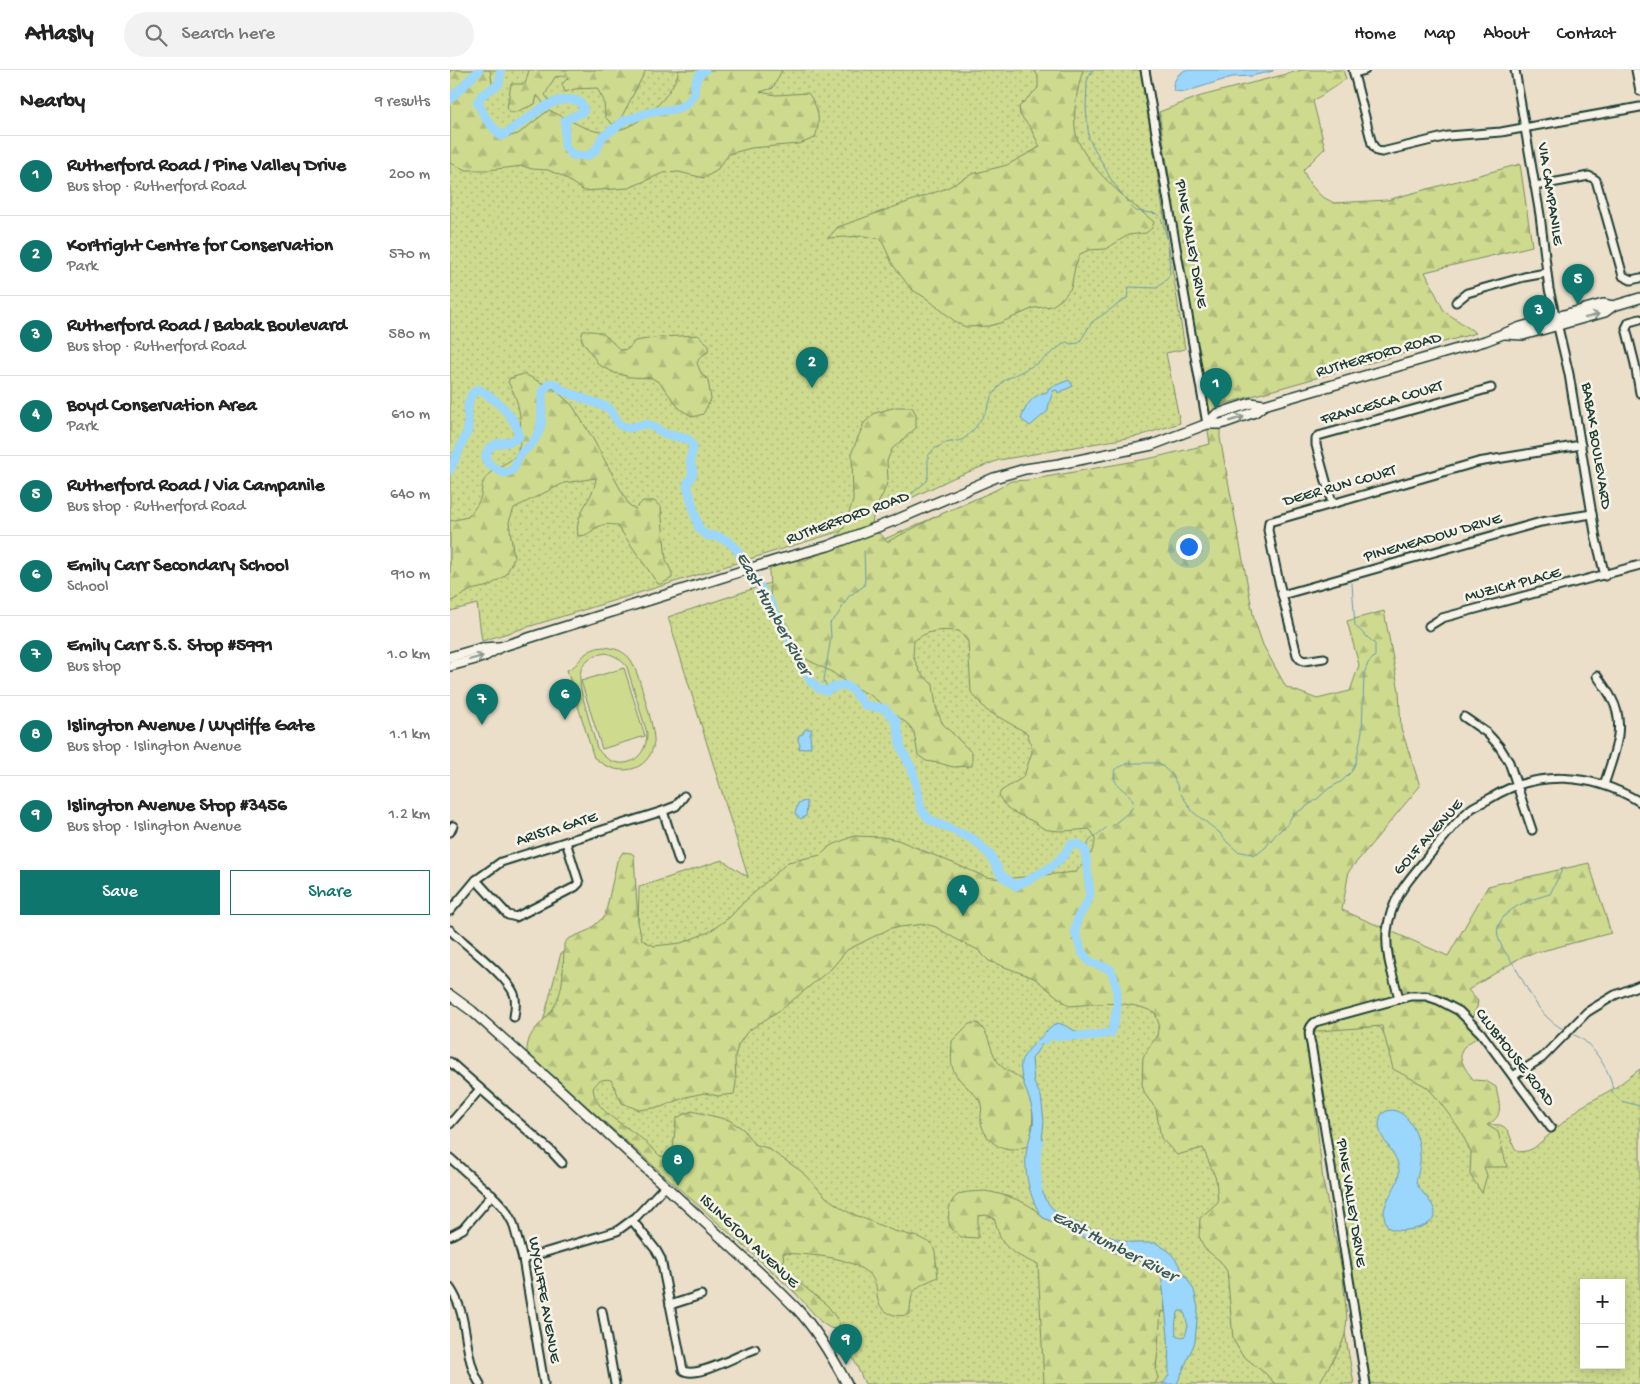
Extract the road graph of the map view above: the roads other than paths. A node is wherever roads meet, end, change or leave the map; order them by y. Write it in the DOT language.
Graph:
graph roads {
  1 [pos="1146,70"];
  2 [pos="1365,70"];
  3 [pos="1517,70"];
  4 [pos="1636,70"];
  5 [pos="1353,72"];
  6 [pos="1640,91"];
  7 [pos="1640,107"];
  8 [pos="1524,127"];
  9 [pos="1535,186"];
  10 [pos="1546,273"];
  11 [pos="1640,278"];
  12 [pos="1640,298"];
  13 [pos="1456,302"];
  14 [pos="1640,319"];
  15 [pos="1555,322"];
  16 [pos="1491,388"];
  17 [pos="1640,393"];
  18 [pos="1206,424"];
  19 [pos="1580,445"];
  20 [pos="1332,503"];
  21 [pos="1592,514"];
  22 [pos="1640,565"];
  23 [pos="1605,576"];
  24 [pos="1282,595"];
  25 [pos="1429,626"];
  26 [pos="500,647"];
  27 [pos="450,657"];
  28 [pos="1324,658"];
  29 [pos="450,666"];
  30 [pos="1597,676"];
  31 [pos="1464,717"];
  32 [pos="1604,784"];
  33 [pos="1516,785"];
  34 [pos="684,796"];
  35 [pos="1640,802"];
  36 [pos="662,811"];
  37 [pos="1532,830"];
  38 [pos="566,842"];
  39 [pos="679,861"];
  40 [pos="476,880"];
  41 [pos="450,910"];
  42 [pos="450,930"];
  43 [pos="1640,985"];
  44 [pos="451,995"];
  45 [pos="1399,998"];
  46 [pos="514,1017"];
  47 [pos="1311,1026"];
  48 [pos="450,1062"];
  49 [pos="1513,1076"];
  50 [pos="480,1089"];
  51 [pos="450,1124"];
  52 [pos="1551,1128"];
  53 [pos="450,1158"];
  54 [pos="562,1163"];
  55 [pos="665,1186"];
  56 [pos="492,1196"];
  57 [pos="632,1220"];
  58 [pos="450,1236"];
  59 [pos="523,1259"];
  60 [pos="450,1288"];
  61 [pos="701,1295"];
  62 [pos="670,1305"];
  63 [pos="602,1311"];
  64 [pos="755,1349"];
  65 [pos="480,1384"];
  66 [pos="544,1384"];
  67 [pos="615,1384"];
  68 [pos="847,1384"];
  69 [pos="1366,1384"];
  1 -- 18 [label="street, PINE VALLEY DRIVE"];
  2 -- 5 [label="street"];
  3 -- 8 [label="street, VIA CAMPANILE"];
  4 -- 6 [label="street"];
  5 -- 8 [label="street"];
  7 -- 8 [label="street"];
  8 -- 9 [label="street, VIA CAMPANILE"];
  9 -- 10 [label="street, VIA CAMPANILE"];
  9 -- 11 [label="street"];
  10 -- 13 [label="street"];
  10 -- 15 [label="street, VIA CAMPANILE"];
  12 -- 15 [label="main road, RUTHERFORD ROAD"];
  14 -- 17 [label="street"];
  15 -- 18 [label="main road, RUTHERFORD ROAD"];
  15 -- 19 [label="street, BABAK BOULEVARD"];
  16 -- 20 [label="street, FRANCESCA COURT"];
  18 -- 26 [label="main road, RUTHERFORD ROAD"];
  19 -- 20 [label="street, DEER RUN COURT"];
  19 -- 21 [label="street, BABAK BOULEVARD"];
  20 -- 24 [label="street, DEER RUN COURT"];
  21 -- 23 [label="street, BABAK BOULEVARD"];
  21 -- 24 [label="street, PINEMEADOW DRIVE"];
  22 -- 23 [label="street, MUZICH PLACE"];
  23 -- 25 [label="street, MUZICH PLACE"];
  24 -- 28 [label="street, DEER RUN COURT"];
  26 -- 27 [label="main road, RUTHERFORD ROAD"];
  29 -- 26 [label="main road, RUTHERFORD ROAD, one-way"];
  30 -- 32 [label="street"];
  31 -- 33 [label="street"];
  32 -- 33 [label="street, GOLF AVENUE"];
  32 -- 35 [label="street, GOLF AVENUE"];
  33 -- 37 [label="street"];
  33 -- 45 [label="street, GOLF AVENUE"];
  34 -- 36 [label="street, ARISTA GATE"];
  36 -- 38 [label="street, ARISTA GATE"];
  36 -- 39 [label="street"];
  38 -- 40 [label="street, ARISTA GATE"];
  38 -- 40 [label="street"];
  40 -- 41 [label="street, ARISTA GATE"];
  42 -- 46 [label="street"];
  43 -- 49 [label="street"];
  44 -- 55 [label="main road, ISLINGTON AVENUE"];
  45 -- 47 [label="street, CLUBHOUSE ROAD"];
  45 -- 49 [label="street, CLUBHOUSE ROAD"];
  47 -- 69 [label="street, PINE VALLEY DRIVE"];
  48 -- 50 [label="street"];
  49 -- 52 [label="street, CLUBHOUSE ROAD"];
  50 -- 51 [label="street"];
  50 -- 54 [label="street"];
  53 -- 56 [label="street, WYCLIFFE AVENUE"];
  55 -- 57 [label="street"];
  55 -- 68 [label="main road, ISLINGTON AVENUE"];
  56 -- 58 [label="street"];
  56 -- 59 [label="street, WYCLIFFE AVENUE"];
  57 -- 59 [label="street"];
  57 -- 62 [label="street"];
  59 -- 66 [label="street, WYCLIFFE AVENUE"];
  60 -- 65 [label="street"];
  61 -- 62 [label="street"];
  62 -- 64 [label="street"];
  63 -- 67 [label="street"];
}
